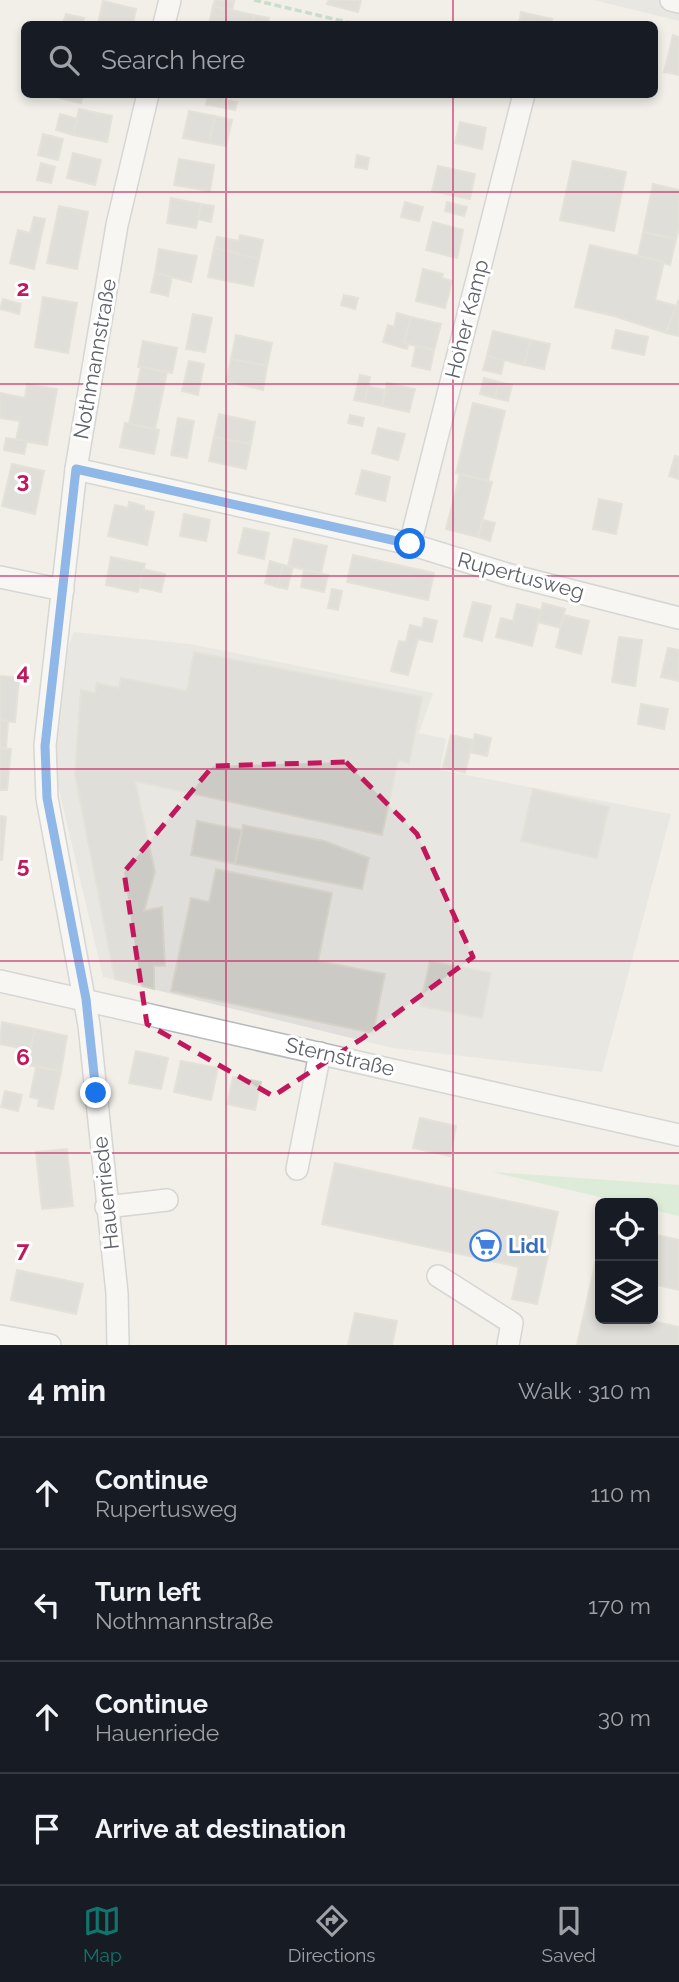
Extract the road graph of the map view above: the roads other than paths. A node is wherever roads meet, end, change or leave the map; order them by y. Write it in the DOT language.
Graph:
graph roads {
  1 [pos="170,0"];
  2 [pos="165,21"];
  3 [pos="147,98"];
  4 [pos="523,98"];
  5 [pos="76,469"];
  6 [pos="410,544"];
  7 [pos="0,576"];
  8 [pos="63,590"];
  9 [pos="679,618"];
  10 [pos="0,981"];
  11 [pos="86,999"];
  12 [pos="320,1053"];
  13 [pos="679,1135"];
  14 [pos="297,1168"];
  15 [pos="167,1200"];
  16 [pos="106,1207"];
  17 [pos="438,1276"];
  18 [pos="0,1336"];
  19 [pos="50,1345"];
  20 [pos="118,1345"];
  21 [pos="508,1345"];
  1 -- 2 [label="street"];
  3 -- 5 [label="street, Nothmannstraße"];
  4 -- 6 [label="street, Hoher Kamp"];
  5 -- 6 [label="street, Rupertusweg"];
  5 -- 8 [label="street, Nothmannstraße"];
  6 -- 9 [label="street, Rupertusweg"];
  7 -- 8 [label="street"];
  8 -- 11 [label="street, Nothmannstraße"];
  10 -- 11 [label="street, Sternstraße"];
  11 -- 12 [label="street, Sternstraße"];
  11 -- 16 [label="street, Hauenriede"];
  12 -- 13 [label="street, Sternstraße"];
  12 -- 14 [label="street"];
  15 -- 16 [label="street"];
  16 -- 20 [label="street, Hauenriede"];
  17 -- 21 [label="street"];
  18 -- 19 [label="street"];
}
